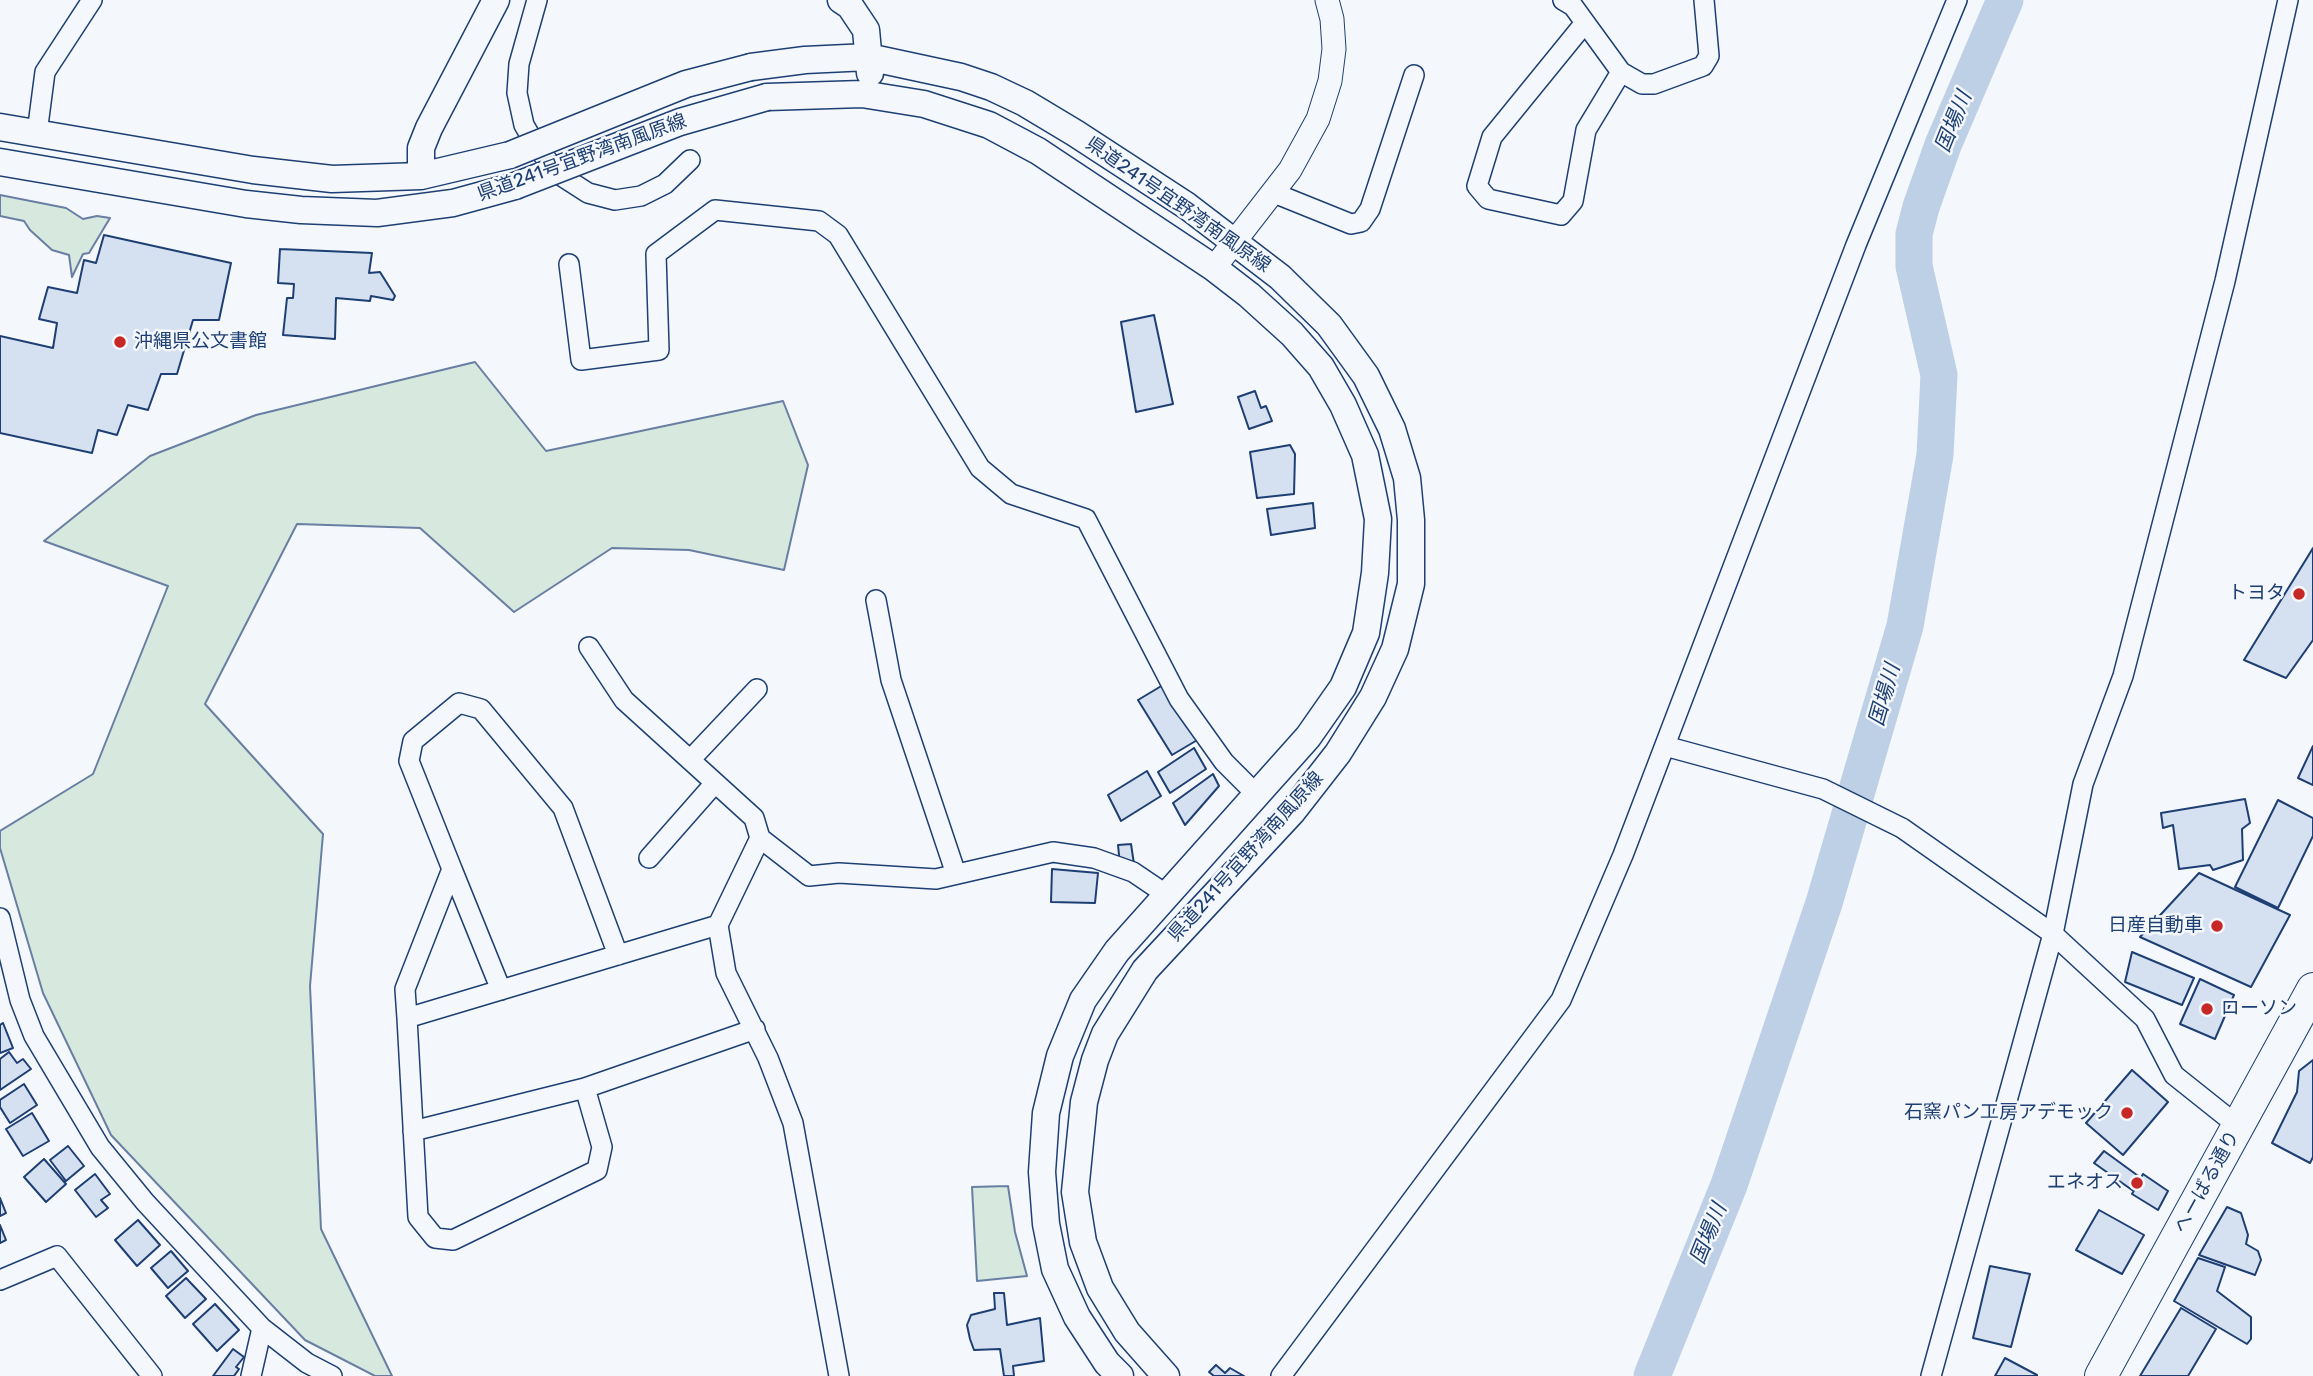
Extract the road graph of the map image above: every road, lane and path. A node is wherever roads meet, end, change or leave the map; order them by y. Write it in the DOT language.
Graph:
graph roads {
  1 [pos="92,0"];
  2 [pos="496,0"];
  3 [pos="537,0"];
  4 [pos="841,0"];
  5 [pos="1326,0"];
  6 [pos="1563,0"];
  7 [pos="1704,0"];
  8 [pos="1957,0"];
  9 [pos="2288,0"];
  10 [pos="1584,24"];
  11 [pos="868,57"];
  12 [pos="1620,72"];
  13 [pos="1414,75"];
  14 [pos="872,96"];
  15 [pos="0,127"];
  16 [pos="37,133"];
  17 [pos="690,160"];
  18 [pos="0,162"];
  19 [pos="421,176"];
  20 [pos="1274,193"];
  21 [pos="1236,242"];
  22 [pos="569,264"];
  23 [pos="1214,268"];
  24 [pos="876,600"];
  25 [pos="589,647"];
  26 [pos="757,689"];
  27 [pos="1665,746"];
  28 [pos="690,760"];
  29 [pos="715,783"];
  30 [pos="1257,795"];
  31 [pos="761,838"];
  32 [pos="649,858"];
  33 [pos="452,869"];
  34 [pos="956,874"];
  35 [pos="1167,895"];
  36 [pos="0,918"];
  37 [pos="718,925"];
  38 [pos="2053,934"];
  39 [pos="618,955"];
  40 [pos="2313,989"];
  41 [pos="501,990"];
  42 [pos="407,1018"];
  43 [pos="755,1029"];
  44 [pos="585,1088"];
  45 [pos="2238,1126"];
  46 [pos="413,1131"];
  47 [pos="0,1280"];
  48 [pos="262,1328"];
  49 [pos="152,1376"];
  50 [pos="251,1376"];
  51 [pos="332,1376"];
  52 [pos="839,1376"];
  53 [pos="1120,1376"];
  54 [pos="1166,1376"];
  55 [pos="1280,1376"];
  56 [pos="1931,1376"];
  57 [pos="2101,1376"];
  1 -- 16 [label="street"];
  2 -- 19 [label="main road"];
  3 -- 17 [label="street"];
  4 -- 11 [label="main road"];
  5 -- 20 [label="street"];
  6 -- 10 [label="street"];
  7 -- 12 [label="street"];
  8 -- 27 [label="street"];
  9 -- 38 [label="street"];
  10 -- 12 [label="street"];
  10 -- 12 [label="street"];
  11 -- 14 [label="main road"];
  11 -- 19 [label="main road, 県道241号宜野湾南風原線, bridge"];
  11 -- 21 [label="main road, 県道241号宜野湾南風原線"];
  13 -- 20 [label="street"];
  14 -- 18 [label="main road, 県道241号宜野湾南風原線, bridge"];
  14 -- 23 [label="main road, 県道241号宜野湾南風原線"];
  15 -- 16 [label="main road, 県道241号宜野湾南風原線"];
  16 -- 19 [label="main road, 県道241号宜野湾南風原線"];
  20 -- 21 [label="street"];
  21 -- 23 [label="street"];
  21 -- 54 [label="main road, 県道241号宜野湾南風原線"];
  22 -- 30 [label="street"];
  23 -- 30 [label="main road, 県道241号宜野湾南風原線"];
  24 -- 34 [label="street"];
  25 -- 28 [label="street"];
  26 -- 28 [label="street"];
  27 -- 38 [label="street"];
  27 -- 55 [label="street"];
  28 -- 29 [label="street"];
  29 -- 31 [label="street"];
  29 -- 32 [label="street"];
  30 -- 35 [label="main road, 県道241号宜野湾南風原線"];
  31 -- 34 [label="street"];
  31 -- 37 [label="street"];
  33 -- 39 [label="street"];
  33 -- 41 [label="street"];
  33 -- 42 [label="street"];
  34 -- 35 [label="street"];
  35 -- 53 [label="main road, 県道241号宜野湾南風原線"];
  36 -- 48 [label="street"];
  37 -- 39 [label="street"];
  37 -- 43 [label="street"];
  38 -- 45 [label="street"];
  38 -- 56 [label="street"];
  39 -- 41 [label="street"];
  40 -- 45 [label="highway, へーばる通り"];
  41 -- 42 [label="street"];
  42 -- 46 [label="street"];
  43 -- 44 [label="street"];
  43 -- 52 [label="street"];
  44 -- 46 [label="street"];
  44 -- 46 [label="street"];
  45 -- 57 [label="highway, へーばる通り"];
  47 -- 49 [label="street"];
  48 -- 50 [label="street"];
  48 -- 51 [label="street"];
}
